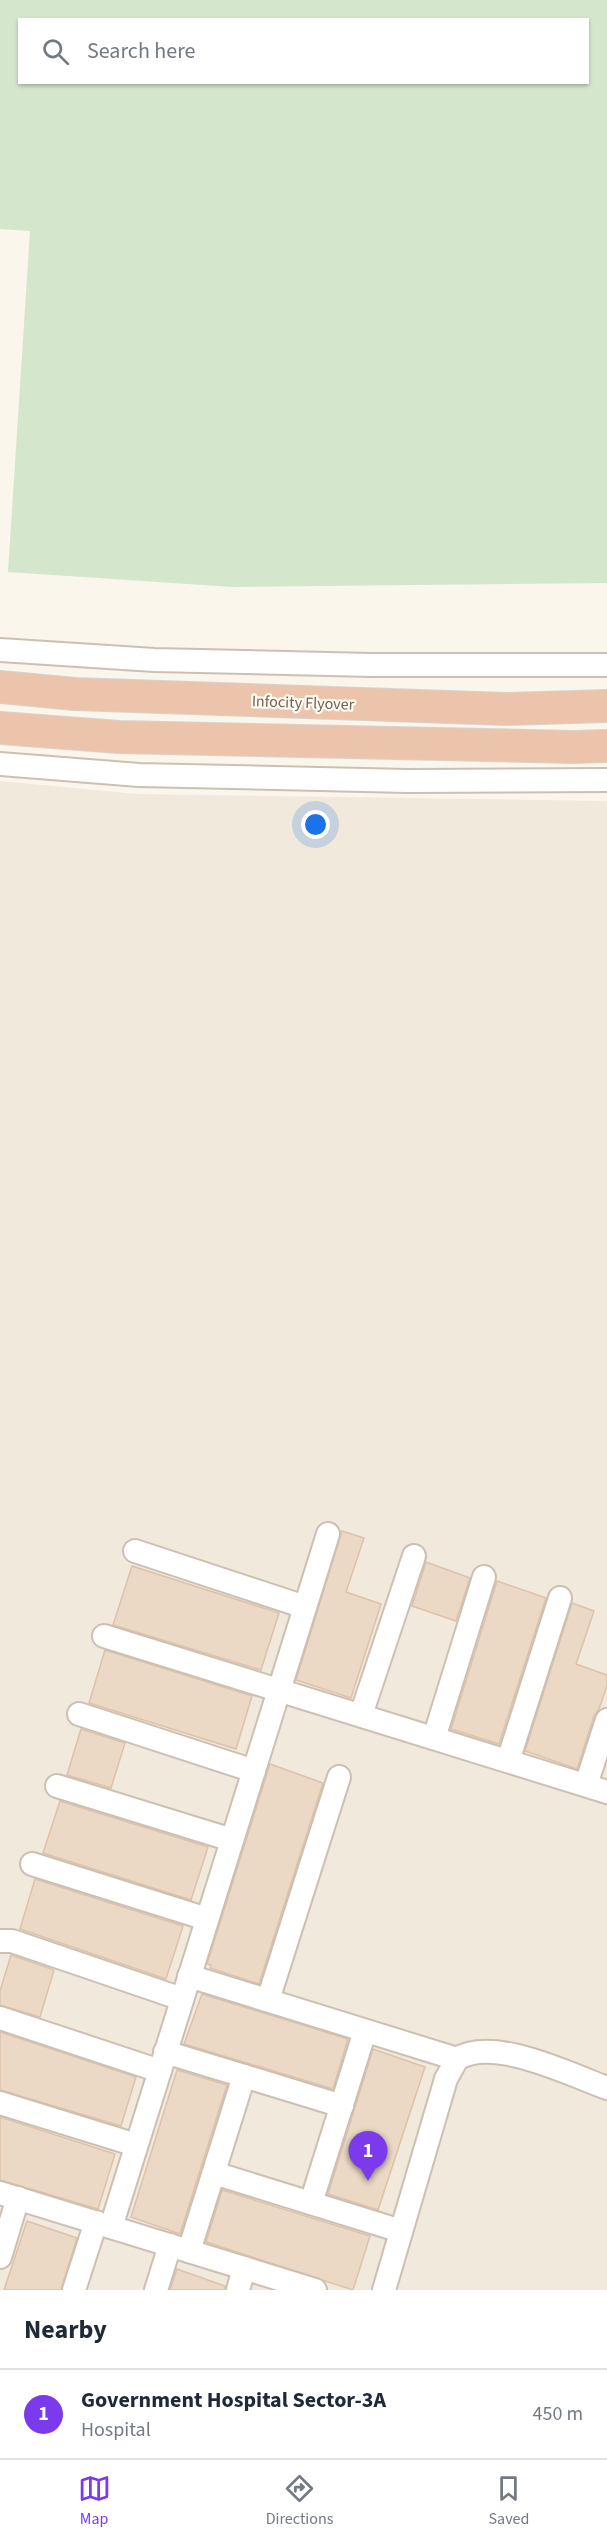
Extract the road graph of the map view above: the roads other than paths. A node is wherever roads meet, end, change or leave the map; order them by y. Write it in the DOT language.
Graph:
graph roads {
  1 [pos="0,650"];
  2 [pos="607,665"];
  3 [pos="0,687"];
  4 [pos="607,706"];
  5 [pos="0,728"];
  6 [pos="607,746"];
  7 [pos="0,764"];
  8 [pos="607,780"];
  9 [pos="328,1534"];
  10 [pos="135,1551"];
  11 [pos="414,1556"];
  12 [pos="484,1577"];
  13 [pos="560,1598"];
  14 [pos="305,1607"];
  15 [pos="104,1636"];
  16 [pos="279,1690"];
  17 [pos="79,1714"];
  18 [pos="361,1715"];
  19 [pos="607,1720"];
  20 [pos="434,1738"];
  21 [pos="508,1761"];
  22 [pos="254,1771"];
  23 [pos="339,1777"];
  24 [pos="57,1786"];
  25 [pos="596,1789"];
  26 [pos="232,1840"];
  27 [pos="32,1864"];
  28 [pos="207,1919"];
  29 [pos="0,1941"];
  30 [pos="189,1976"];
  31 [pos="182,1999"];
  32 [pos="268,2000"];
  33 [pos="0,2018"];
  34 [pos="365,2031"];
  35 [pos="457,2059"];
  36 [pos="162,2061"];
  37 [pos="244,2076"];
  38 [pos="607,2088"];
  39 [pos="0,2103"];
  40 [pos="342,2106"];
  41 [pos="136,2145"];
  42 [pos="214,2173"];
  43 [pos="9,2195"];
  44 [pos="311,2204"];
  45 [pos="103,2225"];
  46 [pos="401,2231"];
  47 [pos="179,2248"];
  48 [pos="0,2257"];
  49 [pos="244,2268"];
  50 [pos="74,2290"];
  51 [pos="156,2290"];
  52 [pos="238,2290"];
  53 [pos="315,2290"];
  54 [pos="384,2290"];
  1 -- 2 [label="street"];
  3 -- 4 [label="highway, Infocity Flyover"];
  5 -- 6 [label="highway"];
  7 -- 8 [label="street"];
  9 -- 14 [label="street"];
  10 -- 14 [label="street"];
  11 -- 18 [label="street"];
  12 -- 20 [label="street"];
  13 -- 21 [label="street"];
  14 -- 16 [label="street"];
  15 -- 16 [label="street"];
  16 -- 18 [label="street"];
  16 -- 22 [label="street"];
  17 -- 22 [label="street"];
  18 -- 20 [label="street"];
  19 -- 25 [label="street"];
  20 -- 21 [label="street"];
  21 -- 25 [label="street"];
  22 -- 26 [label="street"];
  23 -- 32 [label="street"];
  24 -- 26 [label="street"];
  26 -- 28 [label="street"];
  27 -- 28 [label="street"];
  28 -- 30 [label="street"];
  29 -- 31 [label="street"];
  30 -- 31 [label="street"];
  30 -- 32 [label="street"];
  31 -- 36 [label="street"];
  32 -- 34 [label="street"];
  33 -- 36 [label="street"];
  34 -- 35 [label="street"];
  34 -- 40 [label="street"];
  35 -- 38 [label="street"];
  35 -- 46 [label="street"];
  36 -- 37 [label="street"];
  36 -- 41 [label="street"];
  37 -- 40 [label="street"];
  37 -- 42 [label="street"];
  39 -- 41 [label="street"];
  40 -- 44 [label="street"];
  41 -- 45 [label="street"];
  42 -- 44 [label="street"];
  42 -- 47 [label="street"];
  43 -- 45 [label="street"];
  43 -- 48 [label="street"];
  44 -- 46 [label="street"];
  45 -- 47 [label="street"];
  45 -- 50 [label="street"];
  46 -- 54 [label="street"];
  47 -- 49 [label="street"];
  47 -- 51 [label="street"];
  49 -- 52 [label="street"];
  49 -- 53 [label="street"];
}
